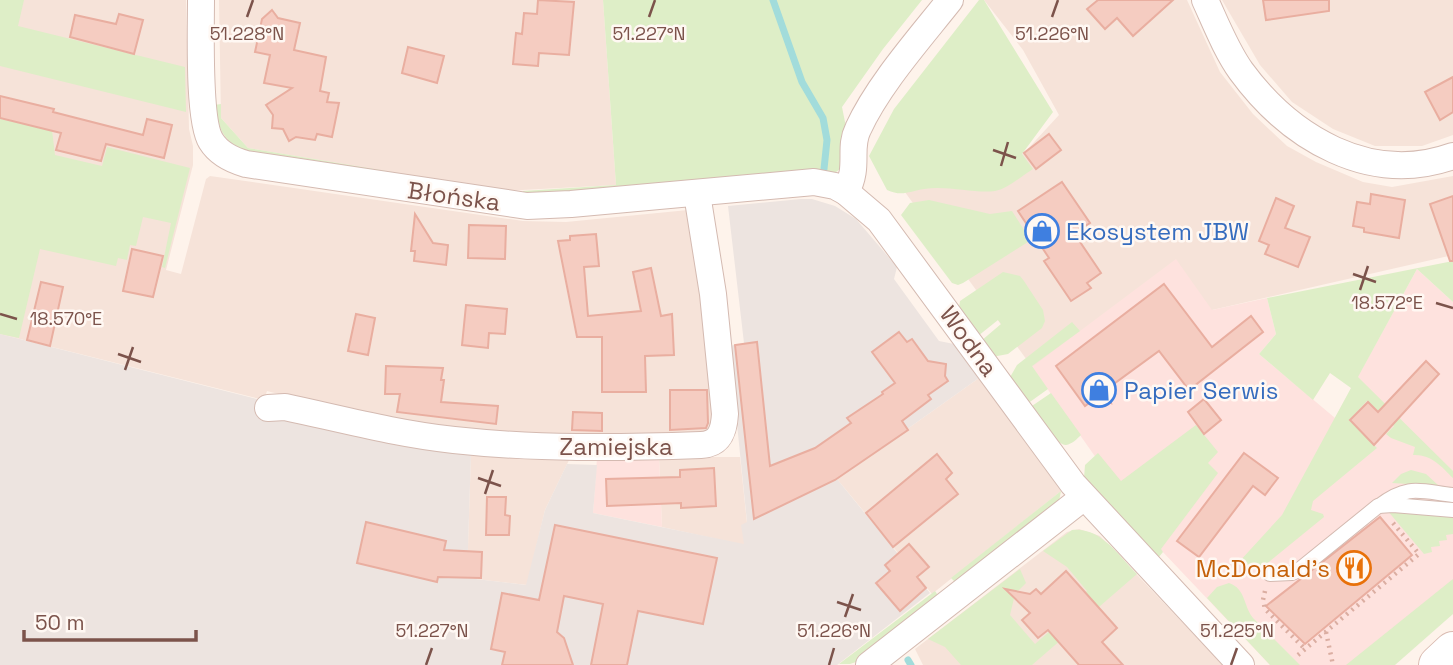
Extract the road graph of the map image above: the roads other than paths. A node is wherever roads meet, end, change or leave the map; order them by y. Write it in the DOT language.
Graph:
graph roads {
  1 [pos="201,0"];
  2 [pos="950,0"];
  3 [pos="1205,0"];
  4 [pos="1453,156"];
  5 [pos="846,192"];
  6 [pos="697,194"];
  7 [pos="268,408"];
  8 [pos="1453,495"];
  9 [pos="1084,497"];
  10 [pos="1378,506"];
  11 [pos="1453,510"];
  12 [pos="1270,575"];
  13 [pos="1453,651"];
  14 [pos="869,665"];
  15 [pos="1241,665"];
  16 [pos="1438,665"];
  1 -- 6 [label="street, Błońska"];
  2 -- 5 [label="street"];
  3 -- 4 [label="street"];
  5 -- 6 [label="street, Błońska"];
  5 -- 9 [label="street, Wodna"];
  6 -- 7 [label="street, Zamiejska"];
  8 -- 10 [label="lane"];
  9 -- 14 [label="street"];
  9 -- 15 [label="street, Wodna"];
  10 -- 11 [label="lane"];
  10 -- 12 [label="lane"];
  13 -- 16 [label="street"];
}
